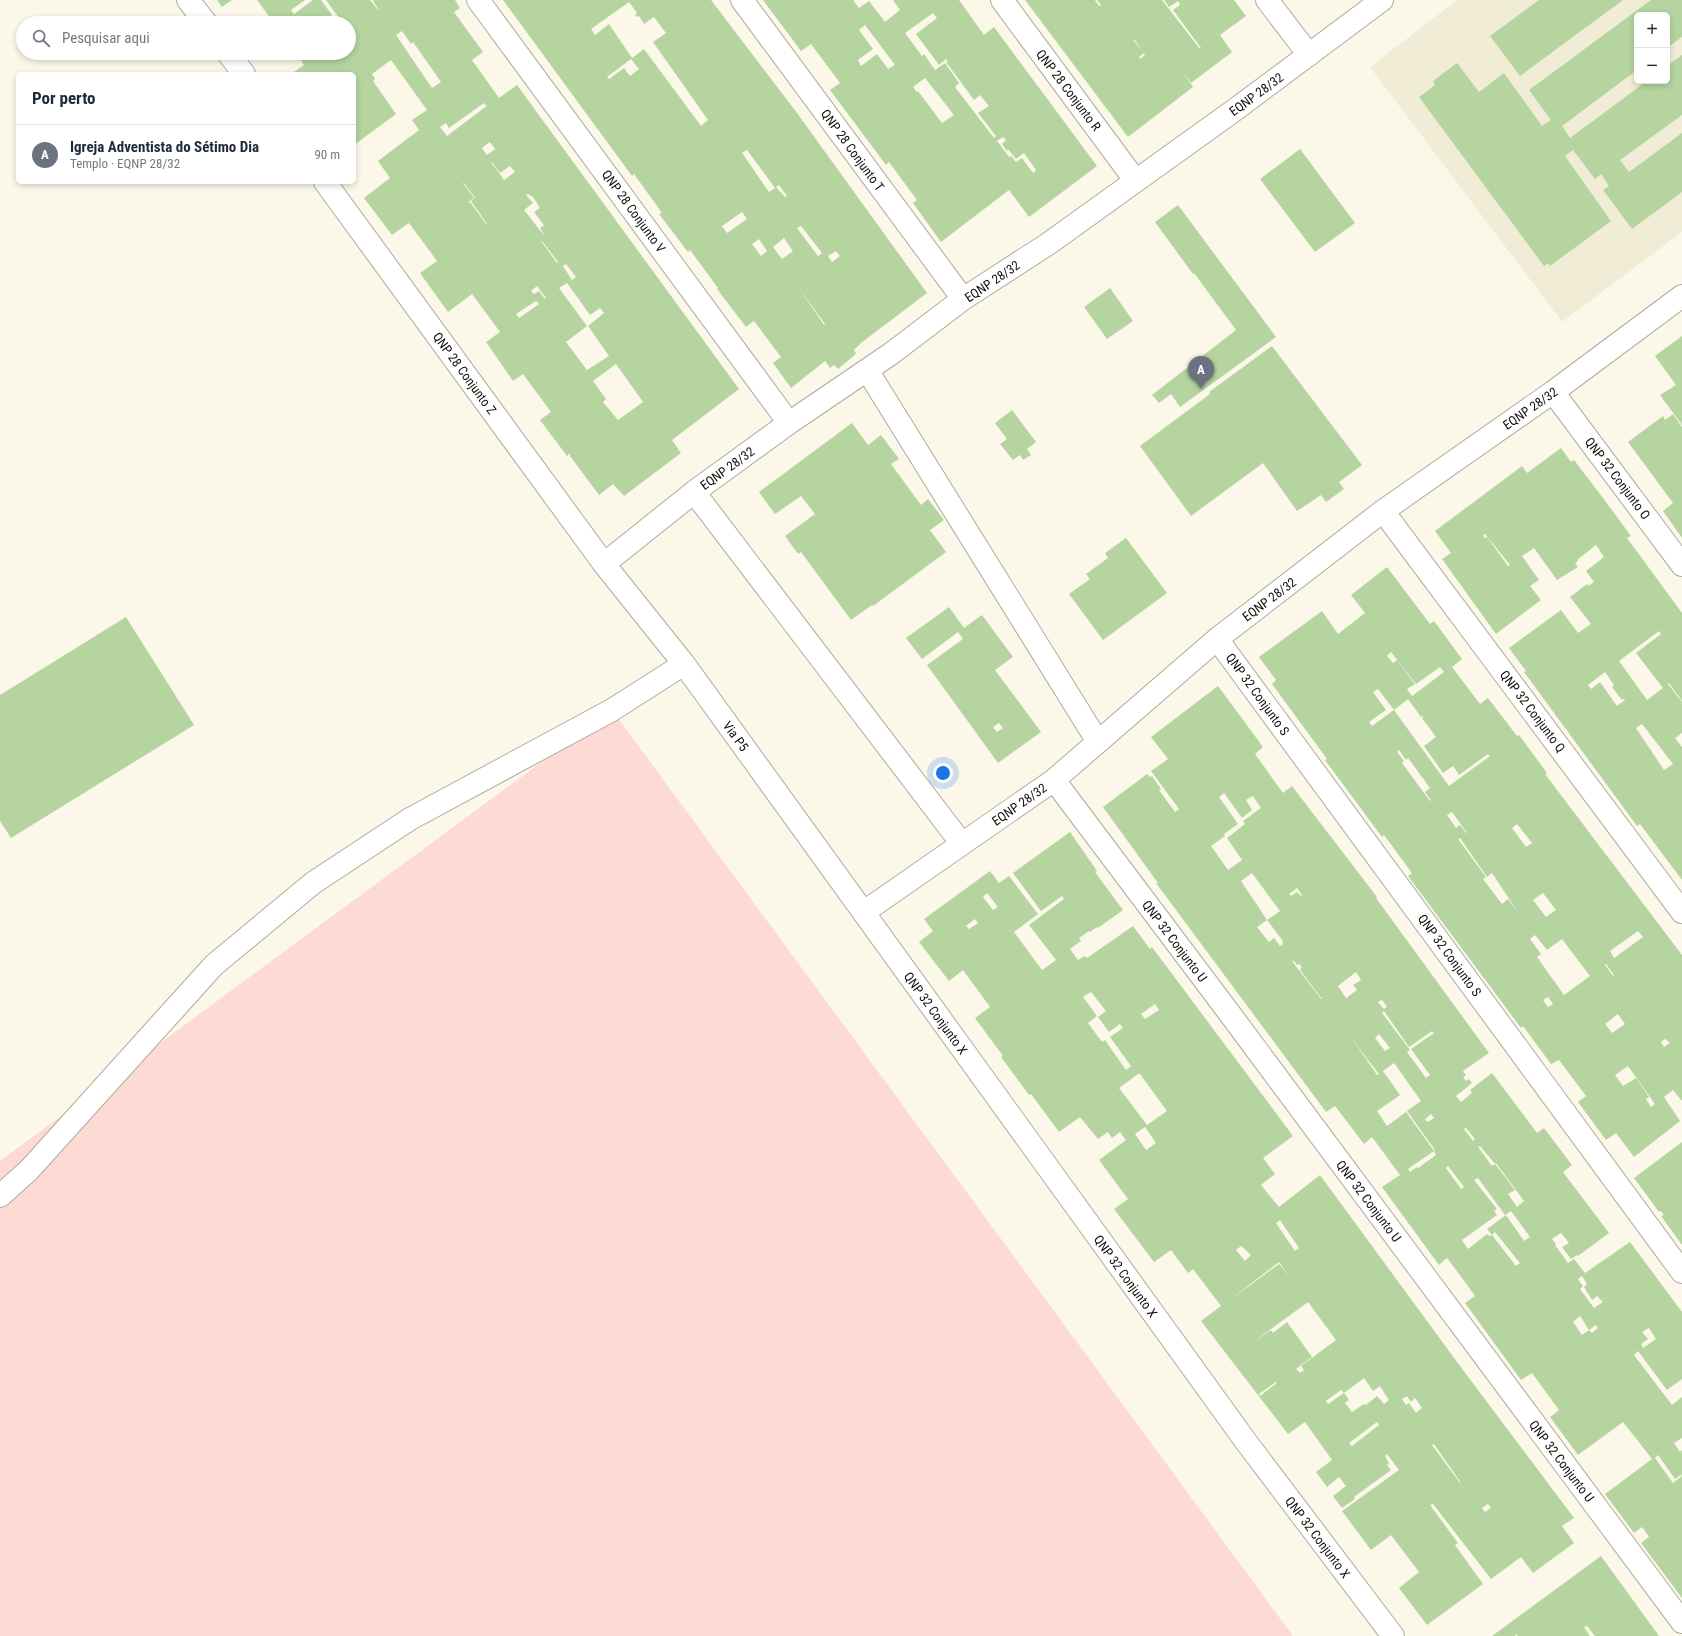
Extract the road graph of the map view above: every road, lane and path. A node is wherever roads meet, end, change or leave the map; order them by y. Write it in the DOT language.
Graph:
graph roads {
  1 [pos="188,0"];
  2 [pos="478,0"];
  3 [pos="742,0"];
  4 [pos="1002,0"];
  5 [pos="1267,0"];
  6 [pos="1382,0"];
  7 [pos="201,16"];
  8 [pos="1309,55"];
  9 [pos="233,60"];
  10 [pos="242,72"];
  11 [pos="1135,180"];
  12 [pos="326,184"];
  13 [pos="1682,296"];
  14 [pos="963,299"];
  15 [pos="866,370"];
  16 [pos="1554,392"];
  17 [pos="789,423"];
  18 [pos="694,492"];
  19 [pos="1383,512"];
  20 [pos="604,564"];
  21 [pos="1682,565"];
  22 [pos="1217,639"];
  23 [pos="684,664"];
  24 [pos="1098,742"];
  25 [pos="1054,780"];
  26 [pos="962,844"];
  27 [pos="864,912"];
  28 [pos="1682,912"];
  29 [pos="0,1196"];
  30 [pos="1682,1272"];
  31 [pos="1682,1622"];
  32 [pos="1393,1636"];
  1 -- 7 [label="street"];
  2 -- 17 [label="street, QNP 28 Conjunto V"];
  3 -- 14 [label="street, QNP 28 Conjunto T"];
  4 -- 11 [label="street, QNP 28 Conjunto R"];
  5 -- 8 [label="street"];
  6 -- 8 [label="street, EQNP 28/32"];
  8 -- 11 [label="street, EQNP 28/32"];
  9 -- 10 [label="street"];
  11 -- 14 [label="street, EQNP 28/32"];
  12 -- 20 [label="street, QNP 28 Conjunto Z"];
  13 -- 16 [label="street, EQNP 28/32"];
  14 -- 15 [label="street, EQNP 28/32"];
  15 -- 17 [label="street, EQNP 28/32"];
  15 -- 24 [label="street"];
  16 -- 19 [label="street, EQNP 28/32"];
  16 -- 21 [label="street, QNP 32 Conjunto O"];
  17 -- 18 [label="street, EQNP 28/32"];
  18 -- 20 [label="street, EQNP 28/32"];
  18 -- 26 [label="street"];
  19 -- 22 [label="street, EQNP 28/32"];
  19 -- 28 [label="street, QNP 32 Conjunto Q"];
  20 -- 23 [label="street, Via P5"];
  22 -- 24 [label="street, EQNP 28/32"];
  22 -- 30 [label="street, QNP 32 Conjunto S"];
  23 -- 27 [label="street, Via P5"];
  23 -- 29 [label="street"];
  24 -- 25 [label="street, EQNP 28/32"];
  25 -- 26 [label="street, EQNP 28/32"];
  25 -- 31 [label="street, QNP 32 Conjunto U"];
  26 -- 27 [label="street, EQNP 28/32"];
  27 -- 32 [label="street, QNP 32 Conjunto X"];
}
